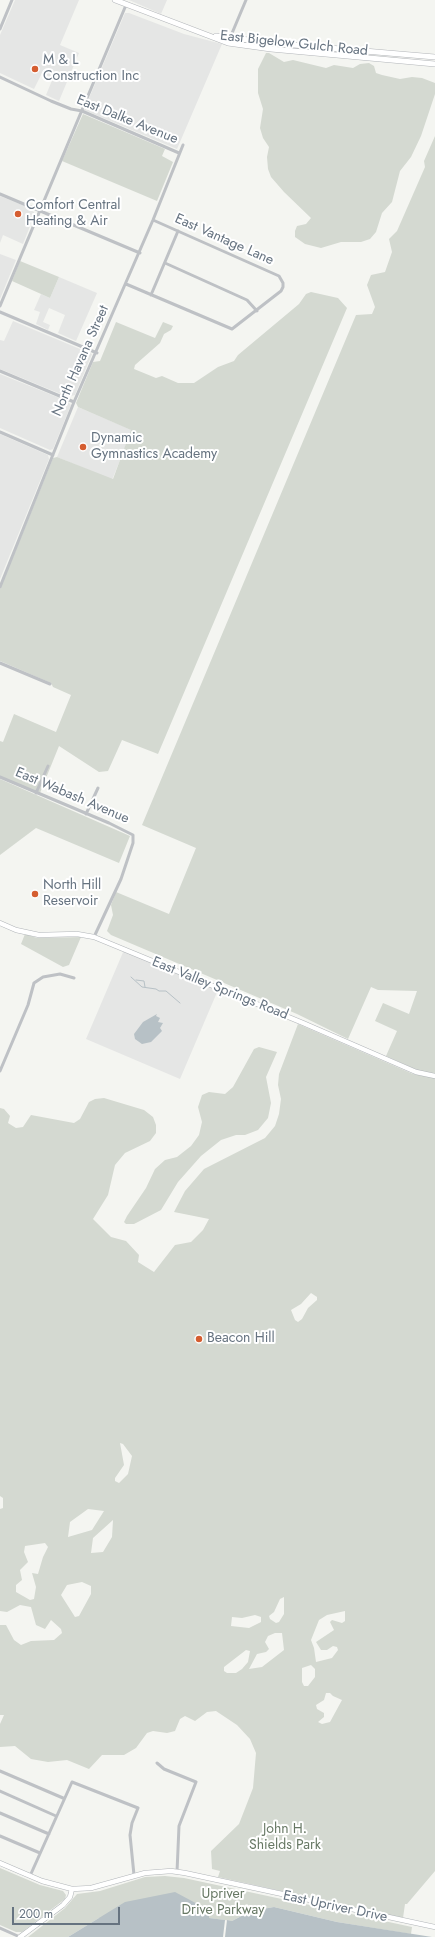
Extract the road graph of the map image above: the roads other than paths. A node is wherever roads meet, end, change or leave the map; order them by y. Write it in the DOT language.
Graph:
graph roads {
  1 [pos="12,0"];
  2 [pos="115,0"];
  3 [pos="246,0"];
  4 [pos="126,4"];
  5 [pos="0,29"];
  6 [pos="211,36"];
  7 [pos="230,37"];
  8 [pos="228,43"];
  9 [pos="435,58"];
  10 [pos="435,64"];
  11 [pos="0,77"];
  12 [pos="82,111"];
  13 [pos="183,145"];
  14 [pos="179,153"];
  15 [pos="0,194"];
  16 [pos="39,210"];
  17 [pos="153,220"];
  18 [pos="178,231"];
  19 [pos="140,253"];
  20 [pos="165,263"];
  21 [pos="126,284"];
  22 [pos="151,295"];
  23 [pos="0,306"];
  24 [pos="257,311"];
  25 [pos="0,312"];
  26 [pos="97,353"];
  27 [pos="0,371"];
  28 [pos="74,402"];
  29 [pos="0,432"];
  30 [pos="53,455"];
  31 [pos="0,587"];
  32 [pos="0,663"];
  33 [pos="50,684"];
  34 [pos="48,766"];
  35 [pos="0,777"];
  36 [pos="98,788"];
  37 [pos="36,793"];
  38 [pos="86,814"];
  39 [pos="0,924"];
  40 [pos="94,937"];
  41 [pos="74,978"];
  42 [pos="0,1071"];
  43 [pos="435,1076"];
  44 [pos="158,1764"];
  45 [pos="0,1771"];
  46 [pos="0,1791"];
  47 [pos="63,1798"];
  48 [pos="0,1813"];
  49 [pos="56,1816"];
  50 [pos="49,1834"];
  51 [pos="0,1836"];
  52 [pos="40,1853"];
  53 [pos="0,1863"];
  54 [pos="177,1872"];
  55 [pos="134,1875"];
  56 [pos="30,1876"];
  57 [pos="72,1889"];
  58 [pos="0,1928"];
  59 [pos="435,1928"];
  60 [pos="21,1937"];
  1 -- 5 [label="street"];
  2 -- 4 [label="main road"];
  3 -- 7 [label="street"];
  4 -- 6 [label="main road"];
  4 -- 12 [label="street"];
  6 -- 7 [label="main road, East Bigelow Gulch Road"];
  6 -- 8 [label="main road, East Bigelow Gulch Road"];
  7 -- 8 [label="street"];
  7 -- 9 [label="main road, East Bigelow Gulch Road"];
  8 -- 10 [label="main road, East Bigelow Gulch Road"];
  11 -- 12 [label="street, East Dalke Avenue"];
  12 -- 14 [label="street, East Dalke Avenue"];
  12 -- 16 [label="street"];
  13 -- 14 [label="street, North Havana Street"];
  14 -- 17 [label="street, North Havana Street"];
  15 -- 16 [label="street"];
  16 -- 19 [label="street"];
  16 -- 23 [label="street"];
  17 -- 18 [label="street, East Vantage Lane"];
  17 -- 19 [label="street, North Havana Street"];
  18 -- 20 [label="street"];
  18 -- 24 [label="street, East Vantage Lane"];
  19 -- 21 [label="street, North Havana Street"];
  20 -- 22 [label="street"];
  20 -- 24 [label="street"];
  21 -- 22 [label="street"];
  21 -- 26 [label="street, North Havana Street"];
  22 -- 24 [label="street"];
  25 -- 26 [label="street"];
  26 -- 28 [label="street, North Havana Street"];
  27 -- 28 [label="street"];
  28 -- 30 [label="street, North Havana Street"];
  29 -- 30 [label="street"];
  30 -- 31 [label="street, North Havana Street"];
  32 -- 33 [label="street"];
  34 -- 37 [label="street"];
  35 -- 37 [label="street, East Wabash Avenue"];
  36 -- 38 [label="street"];
  37 -- 38 [label="street, East Wabash Avenue"];
  38 -- 40 [label="street, East Wabash Avenue"];
  39 -- 40 [label="street, East Valley Springs Road"];
  40 -- 43 [label="street, East Valley Springs Road"];
  41 -- 42 [label="street"];
  44 -- 54 [label="street"];
  45 -- 47 [label="street"];
  46 -- 49 [label="street"];
  47 -- 49 [label="street"];
  47 -- 55 [label="street"];
  48 -- 50 [label="street"];
  49 -- 50 [label="street"];
  50 -- 52 [label="street"];
  51 -- 52 [label="street"];
  52 -- 56 [label="street"];
  53 -- 56 [label="street, East Upriver Drive"];
  54 -- 55 [label="street, East Upriver Drive"];
  54 -- 59 [label="street, East Upriver Drive"];
  55 -- 57 [label="street, East Upriver Drive"];
  56 -- 57 [label="street, East Upriver Drive"];
  57 -- 60 [label="street"];
  58 -- 60 [label="street"];
}
